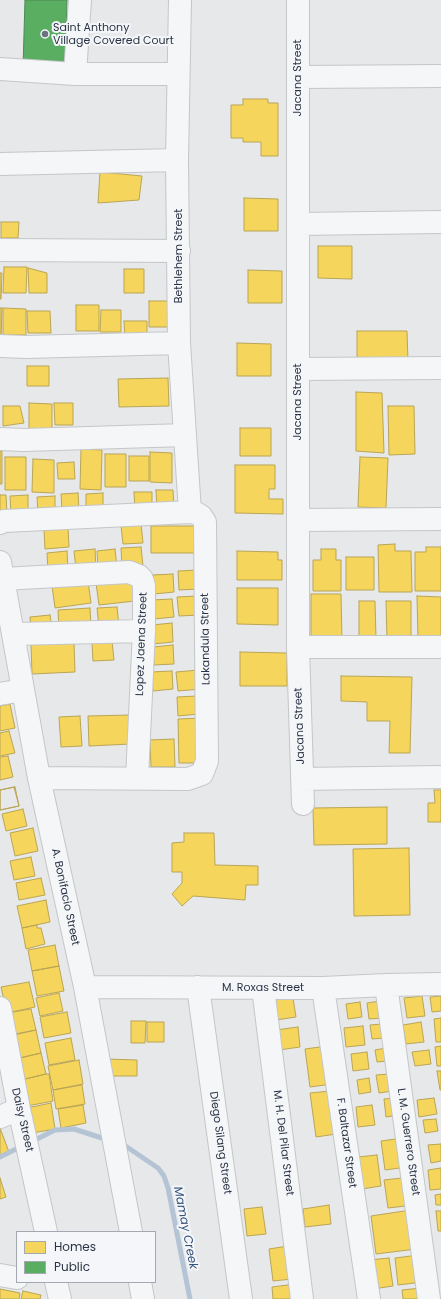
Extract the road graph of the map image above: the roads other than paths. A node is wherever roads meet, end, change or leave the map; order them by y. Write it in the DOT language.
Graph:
graph roads {
  1 [pos="80,0"];
  2 [pos="180,0"];
  3 [pos="298,0"];
  4 [pos="0,69"];
  5 [pos="75,74"];
  6 [pos="178,74"];
  7 [pos="441,76"];
  8 [pos="298,77"];
  9 [pos="177,160"];
  10 [pos="0,164"];
  11 [pos="441,222"];
  12 [pos="298,224"];
  13 [pos="0,250"];
  14 [pos="179,251"];
  15 [pos="179,343"];
  16 [pos="0,346"];
  17 [pos="441,368"];
  18 [pos="298,369"];
  19 [pos="185,435"];
  20 [pos="0,439"];
  21 [pos="190,512"];
  22 [pos="441,519"];
  23 [pos="298,520"];
  24 [pos="0,523"];
  25 [pos="2,570"];
  26 [pos="144,631"];
  27 [pos="13,634"];
  28 [pos="298,647"];
  29 [pos="441,647"];
  30 [pos="23,690"];
  31 [pos="0,694"];
  32 [pos="441,777"];
  33 [pos="39,778"];
  34 [pos="137,778"];
  35 [pos="302,779"];
  36 [pos="303,804"];
  37 [pos="441,984"];
  38 [pos="386,985"];
  39 [pos="85,987"];
  40 [pos="198,987"];
  41 [pos="263,988"];
  42 [pos="323,988"];
  43 [pos="0,1008"];
  44 [pos="4,1051"];
  45 [pos="9,1113"];
  46 [pos="46,1231"];
  47 [pos="131,1231"];
  48 [pos="0,1275"];
  49 [pos="16,1278"];
  50 [pos="140,1283"];
  51 [pos="143,1299"];
  52 [pos="241,1299"];
  53 [pos="302,1299"];
  54 [pos="369,1299"];
  55 [pos="429,1299"];
  1 -- 5 [label="street"];
  2 -- 6 [label="street, Bethlehem Street"];
  3 -- 8 [label="street, Jacana Street"];
  4 -- 5 [label="street"];
  5 -- 6 [label="street"];
  6 -- 9 [label="street, Bethlehem Street"];
  7 -- 8 [label="street"];
  8 -- 12 [label="street, Jacana Street"];
  9 -- 10 [label="street"];
  9 -- 14 [label="street, Bethlehem Street"];
  11 -- 12 [label="street"];
  12 -- 18 [label="street, Jacana Street"];
  13 -- 14 [label="street"];
  14 -- 15 [label="street, Bethlehem Street"];
  15 -- 16 [label="street"];
  15 -- 19 [label="street, Bethlehem Street"];
  17 -- 18 [label="street"];
  18 -- 23 [label="street, Jacana Street"];
  19 -- 20 [label="street"];
  19 -- 21 [label="street, Bethlehem Street"];
  21 -- 24 [label="street"];
  21 -- 34 [label="street, Lakandula Street"];
  22 -- 23 [label="street"];
  23 -- 28 [label="street, Jacana Street"];
  25 -- 26 [label="street, Lopez Jaena Street"];
  25 -- 27 [label="street, A. Bonifacio Street"];
  26 -- 27 [label="street"];
  26 -- 34 [label="street, Lopez Jaena Street"];
  27 -- 30 [label="street, A. Bonifacio Street"];
  28 -- 29 [label="street"];
  28 -- 35 [label="street, Jacana Street"];
  30 -- 31 [label="street"];
  30 -- 33 [label="street, A. Bonifacio Street"];
  32 -- 35 [label="street"];
  33 -- 34 [label="street"];
  33 -- 39 [label="street, A. Bonifacio Street"];
  35 -- 36 [label="street, Jacana Street"];
  37 -- 38 [label="street, M. Roxas Street"];
  38 -- 42 [label="street, M. Roxas Street"];
  38 -- 55 [label="street, L. M. Guerrero Street"];
  39 -- 40 [label="street, M. Roxas Street"];
  39 -- 47 [label="street, A. Bonifacio Street"];
  40 -- 41 [label="street, M. Roxas Street"];
  40 -- 52 [label="street, Diego Silang Street"];
  41 -- 42 [label="street, M. Roxas Street"];
  41 -- 53 [label="street, M. H. Del Pilar Street"];
  42 -- 54 [label="street, F. Baltazar Street"];
  43 -- 44 [label="street, Daisy Street"];
  44 -- 45 [label="street, Daisy Street"];
  45 -- 46 [label="street, Daisy Street"];
  48 -- 49 [label="street"];
  50 -- 51 [label="street"];
}
